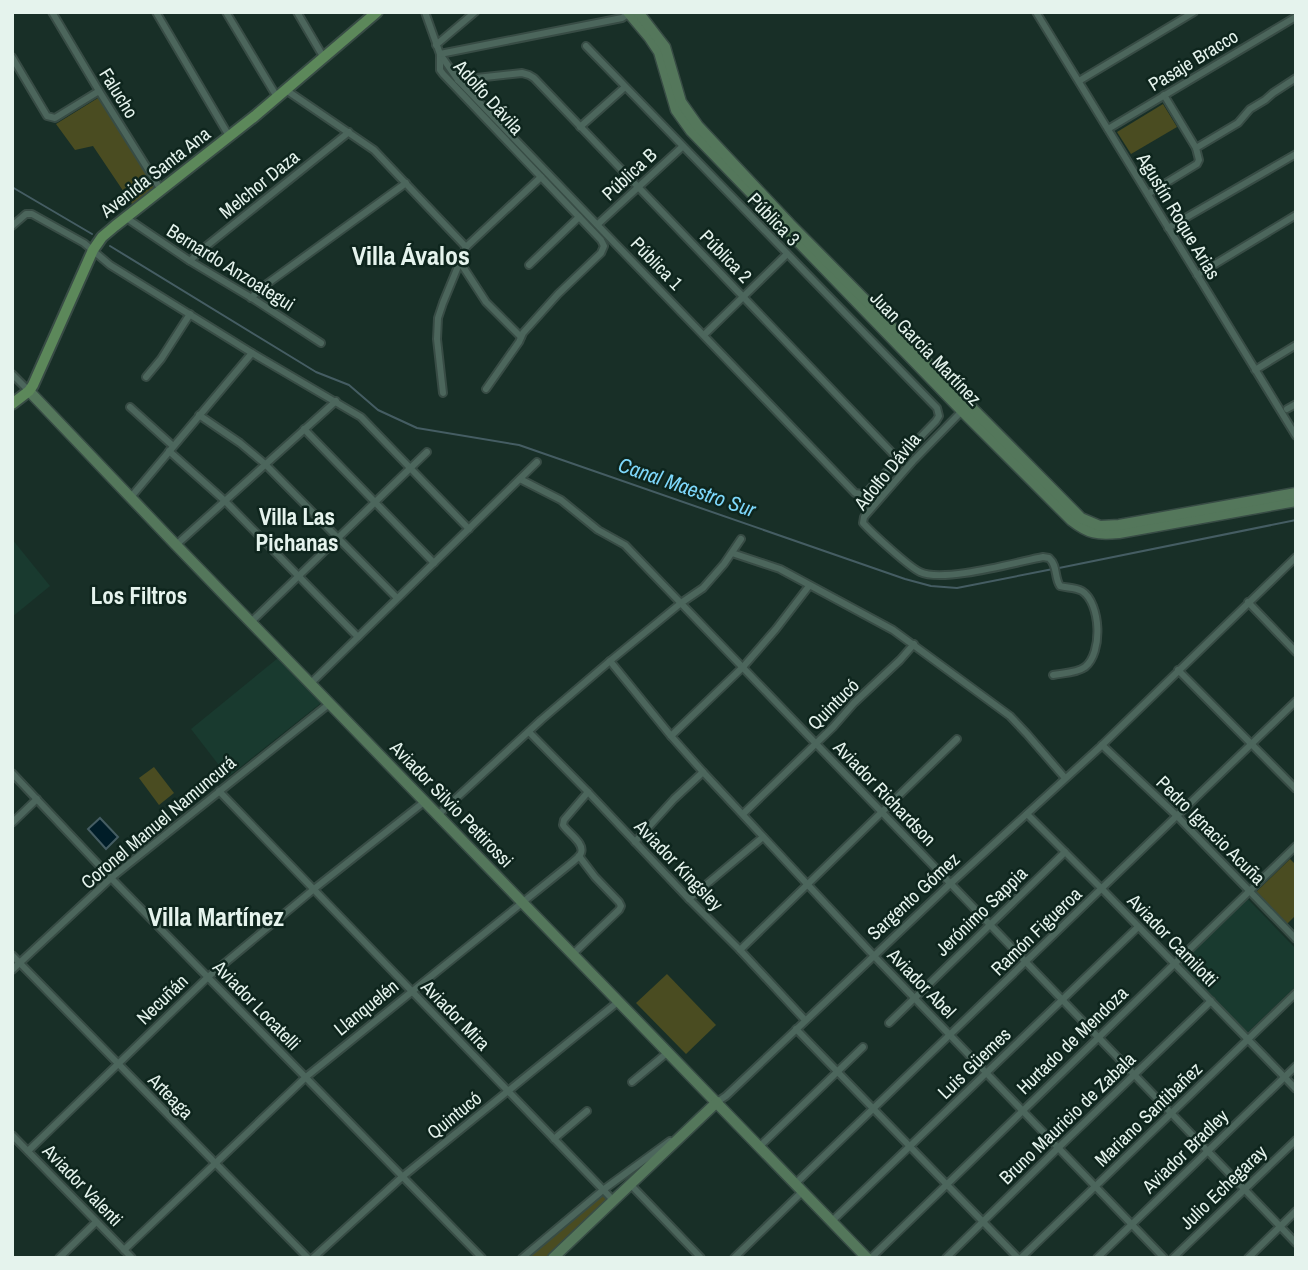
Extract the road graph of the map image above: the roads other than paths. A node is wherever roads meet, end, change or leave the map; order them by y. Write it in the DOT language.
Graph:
graph roads {
  1 [pos="52,12"];
  2 [pos="156,12"];
  3 [pos="226,12"];
  4 [pos="297,12"];
  5 [pos="377,12"];
  6 [pos="425,12"];
  7 [pos="475,12"];
  8 [pos="1194,12"];
  9 [pos="631,13"];
  10 [pos="1040,14"];
  11 [pos="1293,17"];
  12 [pos="436,45"];
  13 [pos="586,46"];
  14 [pos="440,54"];
  15 [pos="324,58"];
  16 [pos="13,59"];
  17 [pos="1296,78"];
  18 [pos="458,80"];
  19 [pos="1079,81"];
  20 [pos="625,86"];
  21 [pos="99,91"];
  22 [pos="282,93"];
  23 [pos="1164,96"];
  24 [pos="580,127"];
  25 [pos="1108,129"];
  26 [pos="349,132"];
  27 [pos="229,136"];
  28 [pos="682,147"];
  29 [pos="1196,149"];
  30 [pos="1296,154"];
  31 [pos="541,177"];
  32 [pos="406,183"];
  33 [pos="638,187"];
  34 [pos="161,190"];
  35 [pos="1148,194"];
  36 [pos="1296,215"];
  37 [pos="125,217"];
  38 [pos="579,217"];
  39 [pos="598,224"];
  40 [pos="12,226"];
  41 [pos="1168,228"];
  42 [pos="466,247"];
  43 [pos="93,250"];
  44 [pos="787,254"];
  45 [pos="190,261"];
  46 [pos="460,262"];
  47 [pos="529,265"];
  48 [pos="1197,275"];
  49 [pos="743,297"];
  50 [pos="251,298"];
  51 [pos="190,314"];
  52 [pos="704,335"];
  53 [pos="521,337"];
  54 [pos="321,343"];
  55 [pos="1296,345"];
  56 [pos="252,353"];
  57 [pos="1255,370"];
  58 [pos="12,374"];
  59 [pos="146,377"];
  60 [pos="486,388"];
  61 [pos="29,391"];
  62 [pos="443,393"];
  63 [pos="336,401"];
  64 [pos="12,404"];
  65 [pos="1296,404"];
  66 [pos="130,407"];
  67 [pos="1287,409"];
  68 [pos="962,411"];
  69 [pos="199,415"];
  70 [pos="304,429"];
  71 [pos="1296,436"];
  72 [pos="171,448"];
  73 [pos="427,452"];
  74 [pos="899,460"];
  75 [pos="537,462"];
  76 [pos="265,464"];
  77 [pos="411,468"];
  78 [pos="520,479"];
  79 [pos="1296,493"];
  80 [pos="131,497"];
  81 [pos="225,501"];
  82 [pos="1296,501"];
  83 [pos="376,502"];
  84 [pos="468,529"];
  85 [pos="338,537"];
  86 [pos="741,539"];
  87 [pos="176,545"];
  88 [pos="732,553"];
  89 [pos="1296,558"];
  90 [pos="434,563"];
  91 [pos="299,576"];
  92 [pos="810,586"];
  93 [pos="397,598"];
  94 [pos="1248,602"];
  95 [pos="681,603"];
  96 [pos="251,622"];
  97 [pos="358,636"];
  98 [pos="914,644"];
  99 [pos="1296,652"];
  100 [pos="610,661"];
  101 [pos="743,667"];
  102 [pos="1178,670"];
  103 [pos="1053,675"];
  104 [pos="310,684"];
  105 [pos="1296,701"];
  106 [pos="330,704"];
  107 [pos="529,732"];
  108 [pos="671,736"];
  109 [pos="957,739"];
  110 [pos="816,743"];
  111 [pos="1252,743"];
  112 [pos="1102,745"];
  113 [pos="703,772"];
  114 [pos="12,773"];
  115 [pos="1065,778"];
  116 [pos="1296,789"];
  117 [pos="219,790"];
  118 [pos="588,792"];
  119 [pos="37,799"];
  120 [pos="424,802"];
  121 [pos="881,813"];
  122 [pos="743,814"];
  123 [pos="1027,814"];
  124 [pos="438,815"];
  125 [pos="1177,816"];
  126 [pos="12,823"];
  127 [pos="763,837"];
  128 [pos="635,842"];
  129 [pos="1296,846"];
  130 [pos="1065,852"];
  131 [pos="579,856"];
  132 [pos="111,878"];
  133 [pos="950,884"];
  134 [pos="808,885"];
  135 [pos="314,889"];
  136 [pos="1102,889"];
  137 [pos="1249,891"];
  138 [pos="689,899"];
  139 [pos="522,902"];
  140 [pos="989,925"];
  141 [pos="1138,927"];
  142 [pos="1296,939"];
  143 [pos="740,950"];
  144 [pos="573,954"];
  145 [pos="12,955"];
  146 [pos="874,956"];
  147 [pos="1026,962"];
  148 [pos="20,963"];
  149 [pos="1174,964"];
  150 [pos="12,970"];
  151 [pos="208,977"];
  152 [pos="411,991"];
  153 [pos="1296,993"];
  154 [pos="914,998"];
  155 [pos="1062,999"];
  156 [pos="619,1001"];
  157 [pos="1211,1001"];
  158 [pos="806,1020"];
  159 [pos="889,1023"];
  160 [pos="796,1029"];
  161 [pos="951,1035"];
  162 [pos="1098,1037"];
  163 [pos="1248,1040"];
  164 [pos="863,1047"];
  165 [pos="668,1052"];
  166 [pos="118,1065"];
  167 [pos="1296,1066"];
  168 [pos="838,1072"];
  169 [pos="986,1073"];
  170 [pos="1134,1075"];
  171 [pos="306,1077"];
  172 [pos="1284,1077"];
  173 [pos="632,1082"];
  174 [pos="1296,1089"];
  175 [pos="508,1091"];
  176 [pos="717,1102"];
  177 [pos="874,1108"];
  178 [pos="587,1111"];
  179 [pos="1023,1111"];
  180 [pos="1171,1114"];
  181 [pos="686,1130"];
  182 [pos="14,1139"];
  183 [pos="554,1139"];
  184 [pos="1296,1140"];
  185 [pos="760,1146"];
  186 [pos="910,1146"];
  187 [pos="1058,1148"];
  188 [pos="28,1151"];
  189 [pos="1207,1152"];
  190 [pos="214,1163"];
  191 [pos="402,1177"];
  192 [pos="630,1184"];
  193 [pos="947,1184"];
  194 [pos="800,1187"];
  195 [pos="1095,1187"];
  196 [pos="603,1190"];
  197 [pos="1244,1190"];
  198 [pos="613,1200"];
  199 [pos="1296,1211"];
  200 [pos="832,1221"];
  201 [pos="983,1221"];
  202 [pos="96,1222"];
  203 [pos="1131,1224"];
  204 [pos="1280,1227"];
  205 [pos="1296,1243"];
  206 [pos="124,1250"];
  207 [pos="59,1258"];
  208 [pos="132,1258"];
  209 [pos="307,1258"];
  210 [pos="313,1258"];
  211 [pos="482,1258"];
  212 [pos="522,1258"];
  213 [pos="552,1258"];
  214 [pos="701,1258"];
  215 [pos="734,1258"];
  216 [pos="869,1258"];
  217 [pos="946,1258"];
  218 [pos="1019,1258"];
  219 [pos="1097,1258"];
  220 [pos="1164,1258"];
  221 [pos="1173,1258"];
  222 [pos="1248,1258"];
  1 -- 21 [label="street, Falucho"];
  2 -- 27 [label="street"];
  3 -- 22 [label="street"];
  4 -- 15 [label="street"];
  5 -- 15 [label="main road, Avenida Santa Ana"];
  6 -- 12 [label="street, Adolfo Dávila"];
  7 -- 12 [label="street"];
  8 -- 19 [label="street"];
  9 -- 14 [label="street"];
  9 -- 68 [label="main road, Juan García Martínez"];
  9 -- 79 [label="main road, Juan García Martínez"];
  10 -- 19 [label="street, Agustín Roque Arias"];
  11 -- 23 [label="street, Pasaje Bracco"];
  12 -- 14 [label="street, Adolfo Dávila"];
  13 -- 20 [label="street, Pública 3"];
  14 -- 18 [label="street, Pública 1"];
  14 -- 31 [label="street, Adolfo Dávila"];
  15 -- 22 [label="main road, Avenida Santa Ana"];
  16 -- 21 [label="street"];
  17 -- 29 [label="street"];
  18 -- 24 [label="street, Pública 2"];
  18 -- 39 [label="street, Pública 1"];
  19 -- 25 [label="street, Agustín Roque Arias"];
  20 -- 24 [label="street"];
  20 -- 28 [label="street, Pública 3"];
  21 -- 34 [label="street, Falucho"];
  22 -- 26 [label="street"];
  22 -- 27 [label="main road, Avenida Santa Ana"];
  23 -- 25 [label="street, Pasaje Bracco"];
  23 -- 29 [label="street"];
  24 -- 33 [label="street, Pública 2"];
  25 -- 35 [label="street, Agustín Roque Arias"];
  26 -- 32 [label="street"];
  26 -- 45 [label="street, Melchor Daza"];
  27 -- 34 [label="main road, Avenida Santa Ana"];
  28 -- 33 [label="street, Pública B"];
  28 -- 44 [label="street, Pública 3"];
  29 -- 35 [label="street"];
  30 -- 41 [label="street"];
  31 -- 38 [label="street, Adolfo Dávila"];
  31 -- 42 [label="street"];
  32 -- 42 [label="street"];
  32 -- 50 [label="street"];
  33 -- 39 [label="street, Pública B"];
  33 -- 49 [label="street, Pública 2"];
  34 -- 37 [label="main road, Avenida Santa Ana"];
  35 -- 41 [label="street, Agustín Roque Arias"];
  36 -- 48 [label="street"];
  37 -- 43 [label="main road, Avenida Santa Ana"];
  37 -- 45 [label="street, Bernardo Anzoategui"];
  38 -- 47 [label="street"];
  38 -- 53 [label="street, Adolfo Dávila"];
  39 -- 52 [label="street, Pública 1"];
  40 -- 43 [label="street"];
  41 -- 48 [label="street, Agustín Roque Arias"];
  42 -- 46 [label="street"];
  43 -- 51 [label="street"];
  43 -- 61 [label="main road, Avenida Santa Ana"];
  44 -- 49 [label="street"];
  44 -- 74 [label="street, Pública 3"];
  45 -- 50 [label="street, Bernardo Anzoategui"];
  46 -- 53 [label="street"];
  46 -- 62 [label="street"];
  48 -- 57 [label="street, Agustín Roque Arias"];
  49 -- 52 [label="street"];
  49 -- 74 [label="street, Pública 2"];
  50 -- 54 [label="street, Bernardo Anzoategui"];
  51 -- 56 [label="street"];
  51 -- 59 [label="street"];
  52 -- 74 [label="street, Pública 1"];
  53 -- 60 [label="street"];
  55 -- 57 [label="street"];
  56 -- 63 [label="street"];
  56 -- 69 [label="street"];
  57 -- 71 [label="street, Agustín Roque Arias"];
  58 -- 61 [label="street, Aviador Silvio Pettirossi"];
  61 -- 64 [label="main road, Avenida Santa Ana"];
  61 -- 80 [label="main road, Aviador Silvio Pettirossi"];
  63 -- 70 [label="street"];
  63 -- 77 [label="street"];
  65 -- 67 [label="street"];
  66 -- 72 [label="street"];
  68 -- 82 [label="main road, Juan García Martínez"];
  68 -- 103 [label="street, Adolfo Dávila"];
  69 -- 72 [label="street"];
  69 -- 76 [label="street"];
  70 -- 76 [label="street"];
  70 -- 83 [label="street"];
  72 -- 80 [label="street"];
  72 -- 81 [label="street"];
  73 -- 77 [label="street"];
  75 -- 78 [label="street"];
  76 -- 81 [label="street"];
  76 -- 85 [label="street"];
  77 -- 83 [label="street"];
  77 -- 84 [label="street"];
  78 -- 84 [label="street"];
  78 -- 95 [label="street, Aviador Richardson"];
  80 -- 87 [label="main road, Aviador Silvio Pettirossi"];
  81 -- 87 [label="street"];
  81 -- 91 [label="street"];
  83 -- 85 [label="street"];
  83 -- 90 [label="street"];
  84 -- 90 [label="street"];
  85 -- 91 [label="street"];
  85 -- 93 [label="street"];
  86 -- 88 [label="street"];
  87 -- 96 [label="main road, Aviador Silvio Pettirossi"];
  88 -- 92 [label="street"];
  88 -- 95 [label="street"];
  89 -- 94 [label="street, Sargento Gómez"];
  90 -- 93 [label="street"];
  91 -- 96 [label="street"];
  91 -- 97 [label="street"];
  92 -- 98 [label="street"];
  92 -- 101 [label="street"];
  93 -- 97 [label="street"];
  94 -- 99 [label="street"];
  94 -- 102 [label="street, Sargento Gómez"];
  95 -- 100 [label="street"];
  95 -- 101 [label="street, Aviador Richardson"];
  96 -- 104 [label="main road, Aviador Silvio Pettirossi"];
  97 -- 104 [label="street"];
  98 -- 110 [label="street, Quintucó"];
  98 -- 115 [label="street"];
  100 -- 107 [label="street"];
  100 -- 108 [label="street, Aviador Abel"];
  101 -- 108 [label="street"];
  101 -- 110 [label="street, Aviador Richardson"];
  102 -- 111 [label="street"];
  102 -- 112 [label="street, Sargento Gómez"];
  104 -- 106 [label="main road, Aviador Silvio Pettirossi"];
  105 -- 111 [label="street, Ramón Figueroa"];
  106 -- 117 [label="street, Coronel Manuel Namuncurá"];
  106 -- 120 [label="main road, Aviador Silvio Pettirossi"];
  107 -- 118 [label="street, Aviador Kingsley"];
  107 -- 124 [label="street"];
  108 -- 113 [label="street, Aviador Abel"];
  109 -- 121 [label="street"];
  110 -- 121 [label="street, Aviador Richardson"];
  110 -- 122 [label="street, Quintucó"];
  111 -- 116 [label="street"];
  111 -- 125 [label="street, Ramón Figueroa"];
  112 -- 115 [label="street, Sargento Gómez"];
  112 -- 125 [label="street, Pedro Ignacio Acuña"];
  113 -- 122 [label="street, Aviador Abel"];
  113 -- 128 [label="street"];
  114 -- 119 [label="street, Aviador Locatelli"];
  115 -- 123 [label="street, Sargento Gómez"];
  117 -- 132 [label="street, Coronel Manuel Namuncurá"];
  117 -- 135 [label="street, Aviador Mira"];
  118 -- 128 [label="street, Aviador Kingsley"];
  118 -- 131 [label="street"];
  119 -- 126 [label="street"];
  119 -- 132 [label="street, Aviador Locatelli"];
  120 -- 124 [label="main road, Aviador Silvio Pettirossi"];
  120 -- 135 [label="street, Necuñán"];
  121 -- 133 [label="street, Aviador Richardson"];
  121 -- 134 [label="street"];
  122 -- 127 [label="street, Aviador Abel"];
  123 -- 130 [label="street, Aviador Camilotti"];
  123 -- 133 [label="street, Sargento Gómez"];
  124 -- 139 [label="main road, Aviador Silvio Pettirossi"];
  125 -- 136 [label="street, Ramón Figueroa"];
  125 -- 137 [label="street, Pedro Ignacio Acuña"];
  127 -- 134 [label="street, Aviador Abel"];
  127 -- 138 [label="street"];
  128 -- 138 [label="street, Aviador Kingsley"];
  129 -- 137 [label="street, Hurtado de Mendoza"];
  130 -- 136 [label="street, Aviador Camilotti"];
  130 -- 140 [label="street, Jerónimo Sappia"];
  131 -- 139 [label="street, Llanquelén"];
  131 -- 144 [label="street"];
  132 -- 148 [label="street, Coronel Manuel Namuncurá"];
  132 -- 151 [label="street, Aviador Locatelli"];
  133 -- 140 [label="street, Aviador Richardson"];
  133 -- 146 [label="street, Sargento Gómez"];
  134 -- 143 [label="street"];
  134 -- 146 [label="street, Aviador Abel"];
  135 -- 151 [label="street, Necuñán"];
  135 -- 152 [label="street, Aviador Mira"];
  136 -- 141 [label="street, Aviador Camilotti"];
  136 -- 147 [label="street, Ramón Figueroa"];
  137 -- 142 [label="street, Pedro Ignacio Acuña"];
  137 -- 149 [label="street, Hurtado de Mendoza"];
  138 -- 143 [label="street, Aviador Kingsley"];
  139 -- 144 [label="main road, Aviador Silvio Pettirossi"];
  139 -- 152 [label="street, Llanquelén"];
  140 -- 147 [label="street, Aviador Richardson"];
  140 -- 154 [label="street, Jerónimo Sappia"];
  141 -- 149 [label="street, Aviador Camilotti"];
  141 -- 155 [label="street, Luis Güemes"];
  143 -- 158 [label="street, Aviador Kingsley"];
  144 -- 156 [label="main road, Aviador Silvio Pettirossi"];
  145 -- 148 [label="street, Arteaga"];
  146 -- 154 [label="street, Aviador Abel"];
  146 -- 158 [label="street, Sargento Gómez"];
  147 -- 155 [label="street, Aviador Richardson"];
  147 -- 161 [label="street, Ramón Figueroa"];
  148 -- 150 [label="street, Coronel Manuel Namuncurá"];
  148 -- 166 [label="street, Arteaga"];
  149 -- 157 [label="street, Aviador Camilotti"];
  149 -- 162 [label="street, Hurtado de Mendoza"];
  151 -- 166 [label="street, Necuñán"];
  151 -- 171 [label="street, Aviador Locatelli"];
  152 -- 171 [label="street, Llanquelén"];
  152 -- 175 [label="street, Aviador Mira"];
  153 -- 163 [label="street, Mariano Santibañez"];
  154 -- 159 [label="street, Jerónimo Sappia"];
  154 -- 161 [label="street, Aviador Abel"];
  155 -- 162 [label="street, Aviador Richardson"];
  155 -- 169 [label="street, Luis Güemes"];
  156 -- 165 [label="main road, Aviador Silvio Pettirossi"];
  156 -- 175 [label="street, Quintucó"];
  157 -- 163 [label="street, Aviador Camilotti"];
  157 -- 170 [label="street, Bruno Mauricio de Zabala"];
  158 -- 160 [label="street, Sargento Gómez"];
  160 -- 168 [label="street"];
  160 -- 176 [label="street, Sargento Gómez"];
  161 -- 169 [label="street, Aviador Abel"];
  161 -- 177 [label="street, Ramón Figueroa"];
  162 -- 170 [label="street, Aviador Richardson"];
  162 -- 179 [label="street, Hurtado de Mendoza"];
  163 -- 172 [label="street, Aviador Camilotti"];
  163 -- 180 [label="street, Mariano Santibañez"];
  164 -- 168 [label="street"];
  165 -- 173 [label="street"];
  165 -- 176 [label="main road, Aviador Silvio Pettirossi"];
  166 -- 188 [label="street, Necuñán"];
  166 -- 190 [label="street, Arteaga"];
  167 -- 172 [label="street, Aviador Bradley"];
  168 -- 177 [label="street"];
  168 -- 185 [label="street"];
  169 -- 179 [label="street, Aviador Abel"];
  169 -- 186 [label="street, Luis Güemes"];
  170 -- 180 [label="street, Aviador Richardson"];
  170 -- 187 [label="street, Bruno Mauricio de Zabala"];
  171 -- 190 [label="street, Llanquelén"];
  171 -- 191 [label="street, Aviador Locatelli"];
  172 -- 174 [label="street, Aviador Camilotti"];
  172 -- 189 [label="street, Aviador Bradley"];
  175 -- 183 [label="street, Aviador Mira"];
  175 -- 191 [label="street, Quintucó"];
  176 -- 181 [label="main road, Sargento Gómez"];
  176 -- 185 [label="main road, Aviador Silvio Pettirossi"];
  177 -- 186 [label="street"];
  177 -- 194 [label="street, Ramón Figueroa"];
  178 -- 183 [label="street"];
  179 -- 187 [label="street, Aviador Abel"];
  179 -- 193 [label="street, Hurtado de Mendoza"];
  180 -- 189 [label="street, Aviador Richardson"];
  180 -- 195 [label="street, Mariano Santibañez"];
  181 -- 192 [label="main road, Sargento Gómez"];
  181 -- 196 [label="street"];
  182 -- 188 [label="street, Aviador Valenti"];
  183 -- 196 [label="street, Aviador Mira"];
  184 -- 197 [label="street, Julio Echegaray"];
  185 -- 194 [label="main road, Aviador Silvio Pettirossi"];
  186 -- 193 [label="street"];
  186 -- 200 [label="street, Luis Güemes"];
  187 -- 195 [label="street, Aviador Abel"];
  187 -- 201 [label="street, Bruno Mauricio de Zabala"];
  188 -- 202 [label="street, Aviador Valenti"];
  189 -- 197 [label="street, Aviador Richardson"];
  189 -- 203 [label="street, Aviador Bradley"];
  190 -- 206 [label="street, Llanquelén"];
  190 -- 209 [label="street, Arteaga"];
  191 -- 210 [label="street, Quintucó"];
  191 -- 211 [label="street, Aviador Locatelli"];
  192 -- 198 [label="main road, Sargento Gómez"];
  192 -- 214 [label="street"];
  193 -- 201 [label="street"];
  193 -- 216 [label="street, Hurtado de Mendoza"];
  194 -- 200 [label="main road, Aviador Silvio Pettirossi"];
  194 -- 215 [label="street, Ramón Figueroa"];
  195 -- 203 [label="street, Aviador Abel"];
  195 -- 218 [label="street, Mariano Santibañez"];
  196 -- 198 [label="street, Aviador Mira"];
  196 -- 212 [label="street"];
  197 -- 204 [label="street, Aviador Richardson"];
  197 -- 221 [label="street, Julio Echegaray"];
  198 -- 213 [label="main road, Sargento Gómez"];
  199 -- 204 [label="street"];
  200 -- 216 [label="main road, Aviador Silvio Pettirossi"];
  201 -- 217 [label="street, Bruno Mauricio de Zabala"];
  201 -- 218 [label="street"];
  202 -- 206 [label="street, Aviador Valenti"];
  202 -- 207 [label="street"];
  203 -- 219 [label="street, Aviador Bradley"];
  203 -- 220 [label="street, Aviador Abel"];
  204 -- 205 [label="street, Aviador Richardson"];
  204 -- 222 [label="street"];
  206 -- 208 [label="street, Aviador Valenti"];
}
